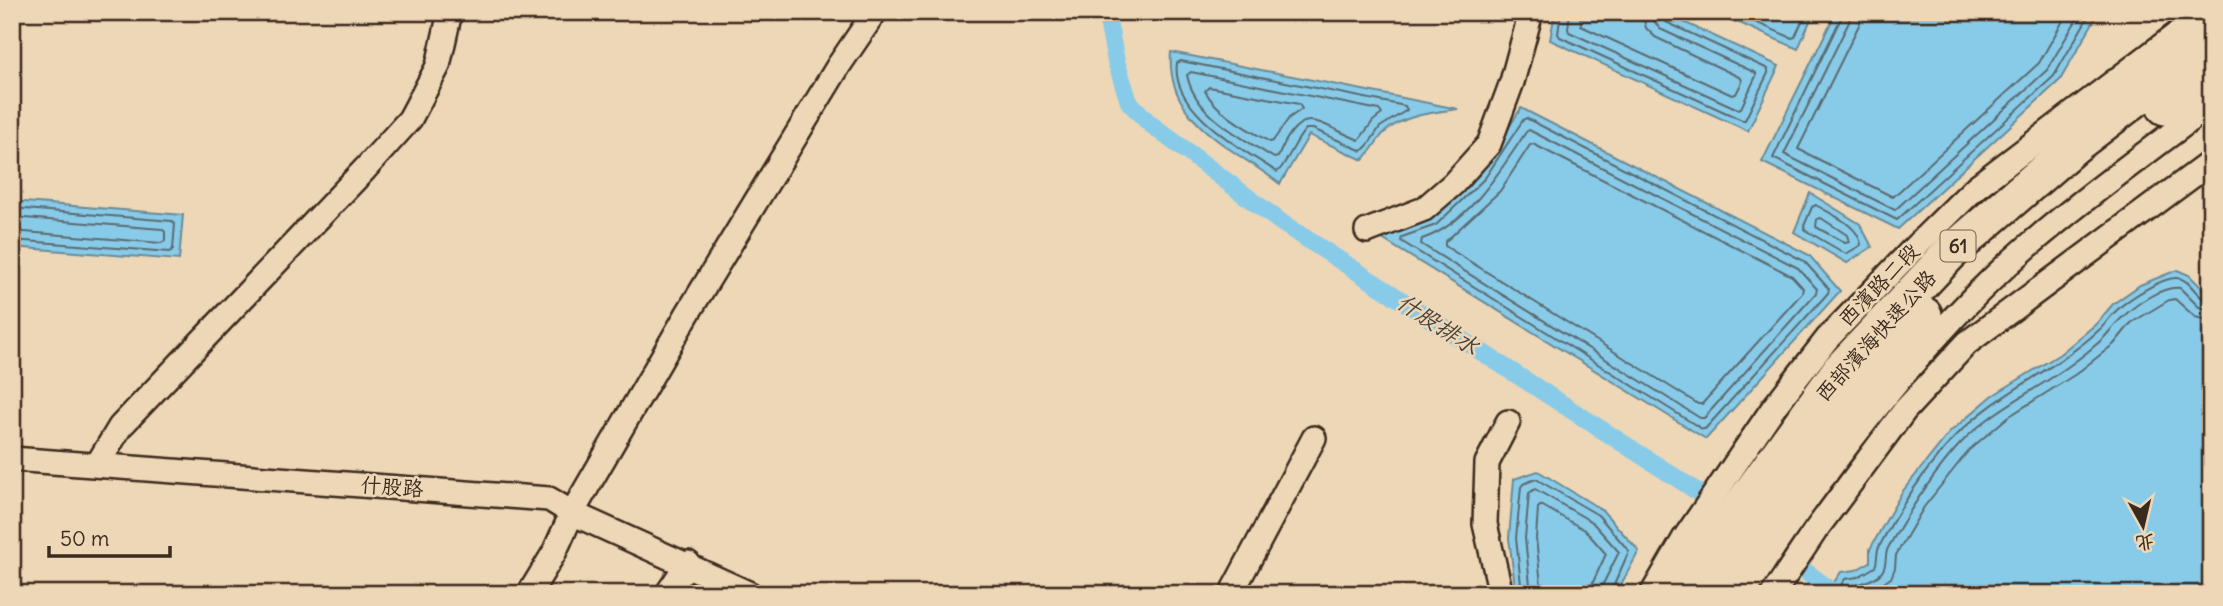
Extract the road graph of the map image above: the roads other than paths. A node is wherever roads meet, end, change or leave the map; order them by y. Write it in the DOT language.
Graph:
graph roads {
  1 [pos="450,12"];
  2 [pos="876,12"];
  3 [pos="1531,12"];
  4 [pos="2206,12"];
  5 [pos="2211,41"];
  6 [pos="2211,72"];
  7 [pos="2211,104"];
  8 [pos="2211,162"];
  9 [pos="1367,231"];
  10 [pos="1508,422"];
  11 [pos="1314,438"];
  12 [pos="12,458"];
  13 [pos="97,465"];
  14 [pos="1759,500"];
  15 [pos="572,513"];
  16 [pos="1721,555"];
  17 [pos="688,564"];
  18 [pos="1776,590"];
  19 [pos="529,594"];
  20 [pos="667,594"];
  21 [pos="750,594"];
  22 [pos="1231,594"];
  23 [pos="1501,594"];
  24 [pos="1652,594"];
  25 [pos="1685,594"];
  26 [pos="1714,594"];
  27 [pos="1744,594"];
  1 -- 13 [label="street"];
  2 -- 15 [label="street"];
  3 -- 9 [label="street"];
  4 -- 14 [label="street, 西濱路二段"];
  5 -- 14 [label="highway, 西部濱海快速公路 / 61"];
  6 -- 14 [label="highway, 西部濱海快速公路 / 61"];
  7 -- 14 [label="street, 西濱路二段"];
  8 -- 18 [label="street"];
  10 -- 23 [label="street"];
  11 -- 22 [label="street"];
  12 -- 13 [label="street, 什股路"];
  13 -- 15 [label="street, 什股路"];
  14 -- 16 [label="highway, 西部濱海快速公路 / 61"];
  14 -- 16 [label="street, 西濱路二段"];
  15 -- 17 [label="street, 什股路"];
  15 -- 19 [label="street"];
  16 -- 24 [label="street, 西濱路二段"];
  16 -- 25 [label="highway, 西部濱海快速公路 / 61"];
  16 -- 26 [label="highway, 西部濱海快速公路 / 61"];
  16 -- 27 [label="street, 西濱路二段"];
  17 -- 20 [label="street"];
  17 -- 21 [label="street, 什股路"];
}
